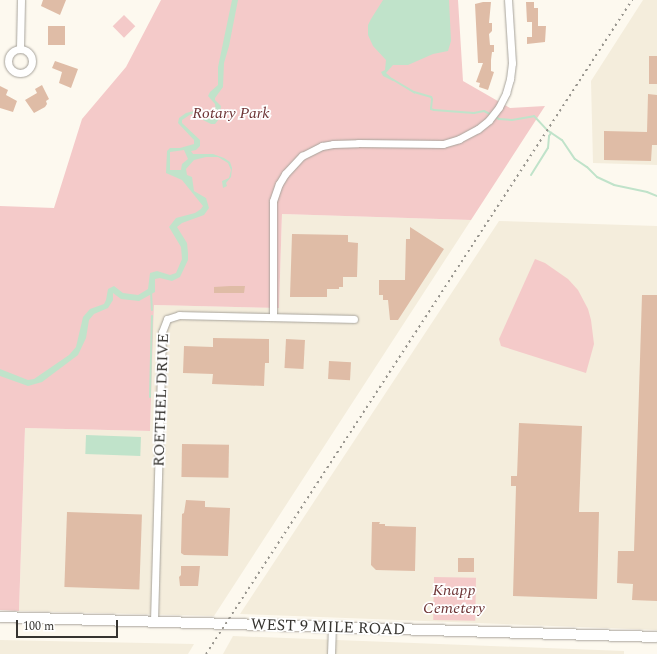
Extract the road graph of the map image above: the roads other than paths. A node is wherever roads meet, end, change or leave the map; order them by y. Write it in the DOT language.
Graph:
graph roads {
  1 [pos="20,0"];
  2 [pos="508,0"];
  3 [pos="20,48"];
  4 [pos="273,317"];
  5 [pos="354,320"];
  6 [pos="0,617"];
  7 [pos="154,621"];
  8 [pos="332,628"];
  9 [pos="657,637"];
  10 [pos="331,654"];
  1 -- 3 [label="street"];
  2 -- 4 [label="street"];
  4 -- 5 [label="street, ROETHEL DRIVE"];
  4 -- 7 [label="street, ROETHEL DRIVE"];
  6 -- 7 [label="street, WEST 9 MILE ROAD"];
  7 -- 8 [label="street, WEST 9 MILE ROAD"];
  8 -- 9 [label="street, WEST 9 MILE ROAD"];
  8 -- 10 [label="street"];
}
